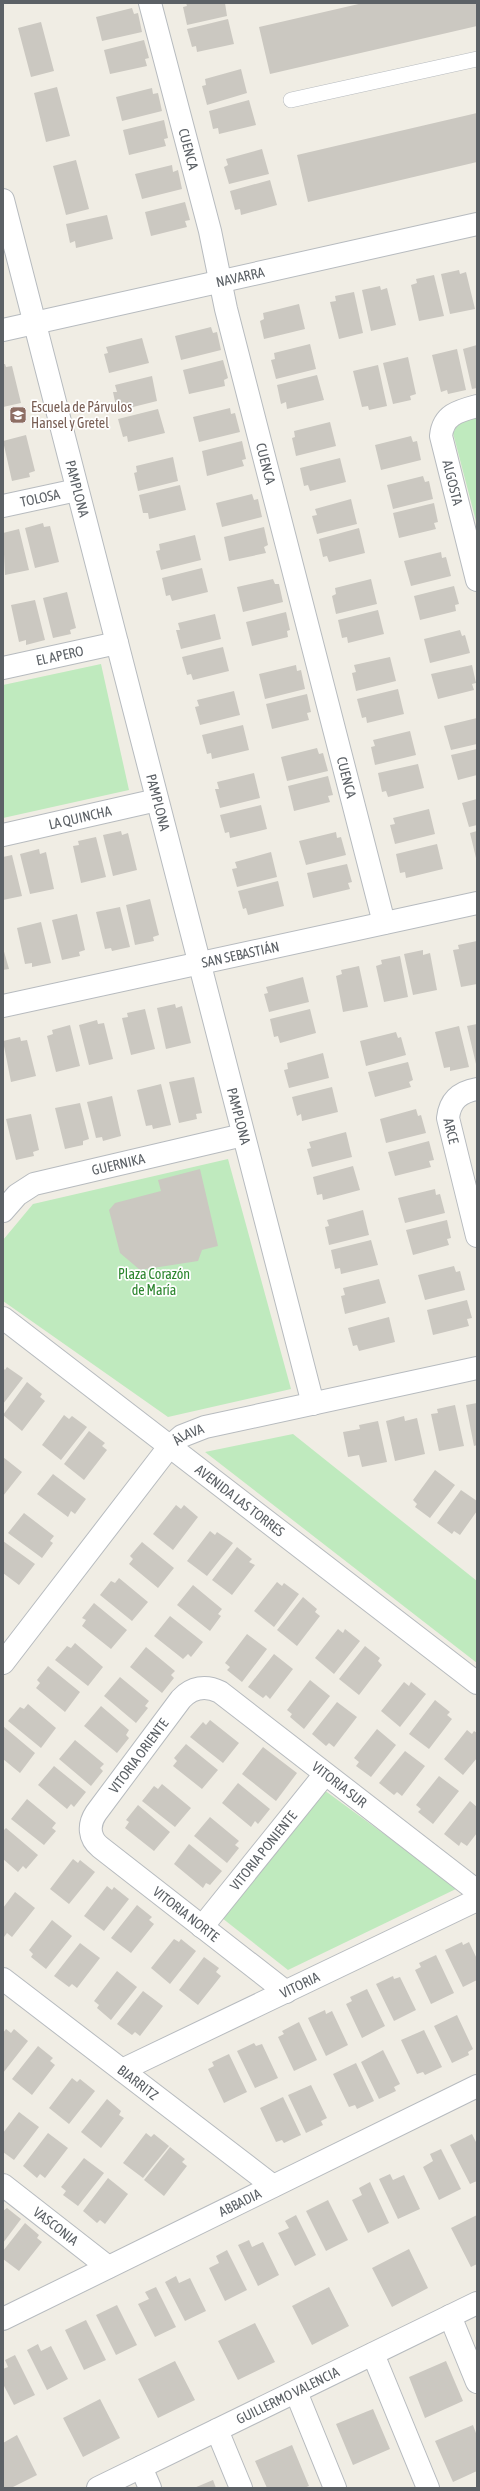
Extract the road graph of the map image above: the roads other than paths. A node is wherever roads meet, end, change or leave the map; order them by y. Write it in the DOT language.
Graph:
graph roads {
  1 [pos="150,3"];
  2 [pos="477,60"];
  3 [pos="291,100"];
  4 [pos="3,200"];
  5 [pos="477,224"];
  6 [pos="7,235"];
  7 [pos="220,282"];
  8 [pos="34,323"];
  9 [pos="3,330"];
  10 [pos="477,406"];
  11 [pos="77,490"];
  12 [pos="3,506"];
  13 [pos="476,573"];
  14 [pos="117,643"];
  15 [pos="3,668"];
  16 [pos="157,800"];
  17 [pos="3,835"];
  18 [pos="477,902"];
  19 [pos="384,923"];
  20 [pos="199,963"];
  21 [pos="3,1006"];
  22 [pos="477,1089"];
  23 [pos="243,1135"];
  24 [pos="471,1188"];
  25 [pos="3,1212"];
  26 [pos="477,1236"];
  27 [pos="3,1318"];
  28 [pos="477,1368"];
  29 [pos="313,1404"];
  30 [pos="170,1447"];
  31 [pos="3,1663"];
  32 [pos="477,1683"];
  33 [pos="198,1688"];
  34 [pos="325,1774"];
  35 [pos="90,1832"];
  36 [pos="477,1891"];
  37 [pos="477,1900"];
  38 [pos="202,1927"];
  39 [pos="3,1979"];
  40 [pos="286,1992"];
  41 [pos="122,2070"];
  42 [pos="477,2086"];
  43 [pos="3,2185"];
  44 [pos="273,2186"];
  45 [pos="108,2267"];
  46 [pos="477,2303"];
  47 [pos="450,2316"];
  48 [pos="3,2319"];
  49 [pos="373,2354"];
  50 [pos="477,2382"];
  51 [pos="296,2392"];
  52 [pos="217,2430"];
  53 [pos="141,2467"];
  54 [pos="98,2488"];
  55 [pos="150,2488"];
  56 [pos="241,2488"];
  57 [pos="335,2488"];
  58 [pos="428,2488"];
  1 -- 7 [label="street, CUENCA"];
  2 -- 3 [label="lane"];
  4 -- 6 [label="street, PAMPLONA"];
  5 -- 7 [label="street, NAVARRA"];
  6 -- 8 [label="street, PAMPLONA"];
  7 -- 8 [label="street, NAVARRA"];
  7 -- 19 [label="street, CUENCA"];
  8 -- 9 [label="street, NAVARRA"];
  8 -- 11 [label="street, PAMPLONA"];
  10 -- 13 [label="street, ALGOSTA"];
  11 -- 12 [label="street, TOLOSA"];
  11 -- 14 [label="street, PAMPLONA"];
  14 -- 15 [label="street, EL APERO"];
  14 -- 16 [label="street, PAMPLONA"];
  16 -- 17 [label="street, LA QUINCHA"];
  16 -- 20 [label="street, PAMPLONA"];
  18 -- 19 [label="street, SAN SEBASTIÁN"];
  19 -- 20 [label="street, SAN SEBASTIÁN"];
  20 -- 21 [label="street, SAN SEBASTIÁN"];
  20 -- 23 [label="street, PAMPLONA"];
  22 -- 24 [label="street, ARCE"];
  23 -- 25 [label="street, GUERNIKA"];
  23 -- 29 [label="street, PAMPLONA"];
  24 -- 26 [label="street, ARCE"];
  27 -- 30 [label="street, AVENIDA LAS TORRES"];
  28 -- 29 [label="street, ÁLAVA"];
  29 -- 30 [label="street, ÁLAVA"];
  30 -- 31 [label="street, ÁLAVA"];
  30 -- 32 [label="street, AVENIDA LAS TORRES"];
  33 -- 34 [label="street, VITORIA SUR"];
  33 -- 35 [label="street, VITORIA ORIENTE"];
  34 -- 36 [label="street, VITORIA SUR"];
  34 -- 38 [label="street, VITORIA PONIENTE"];
  35 -- 38 [label="street, VITORIA NORTE"];
  37 -- 40 [label="street, VITORIA"];
  38 -- 40 [label="street, VITORIA NORTE"];
  39 -- 41 [label="street, BIARRITZ"];
  40 -- 41 [label="street, VITORIA"];
  41 -- 44 [label="street, BIARRITZ"];
  42 -- 44 [label="street, ABBADIA"];
  43 -- 45 [label="street, VASCONIA"];
  44 -- 45 [label="street, ABBADIA"];
  45 -- 48 [label="street, ABBADIA"];
  46 -- 47 [label="street, GUILLERMO VALENCIA"];
  47 -- 49 [label="street, GUILLERMO VALENCIA"];
  47 -- 50 [label="street"];
  49 -- 51 [label="street, GUILLERMO VALENCIA"];
  49 -- 58 [label="street"];
  51 -- 52 [label="street, GUILLERMO VALENCIA"];
  51 -- 57 [label="street"];
  52 -- 53 [label="street, GUILLERMO VALENCIA"];
  52 -- 56 [label="street"];
  53 -- 54 [label="street, GUILLERMO VALENCIA"];
  53 -- 55 [label="street"];
}
